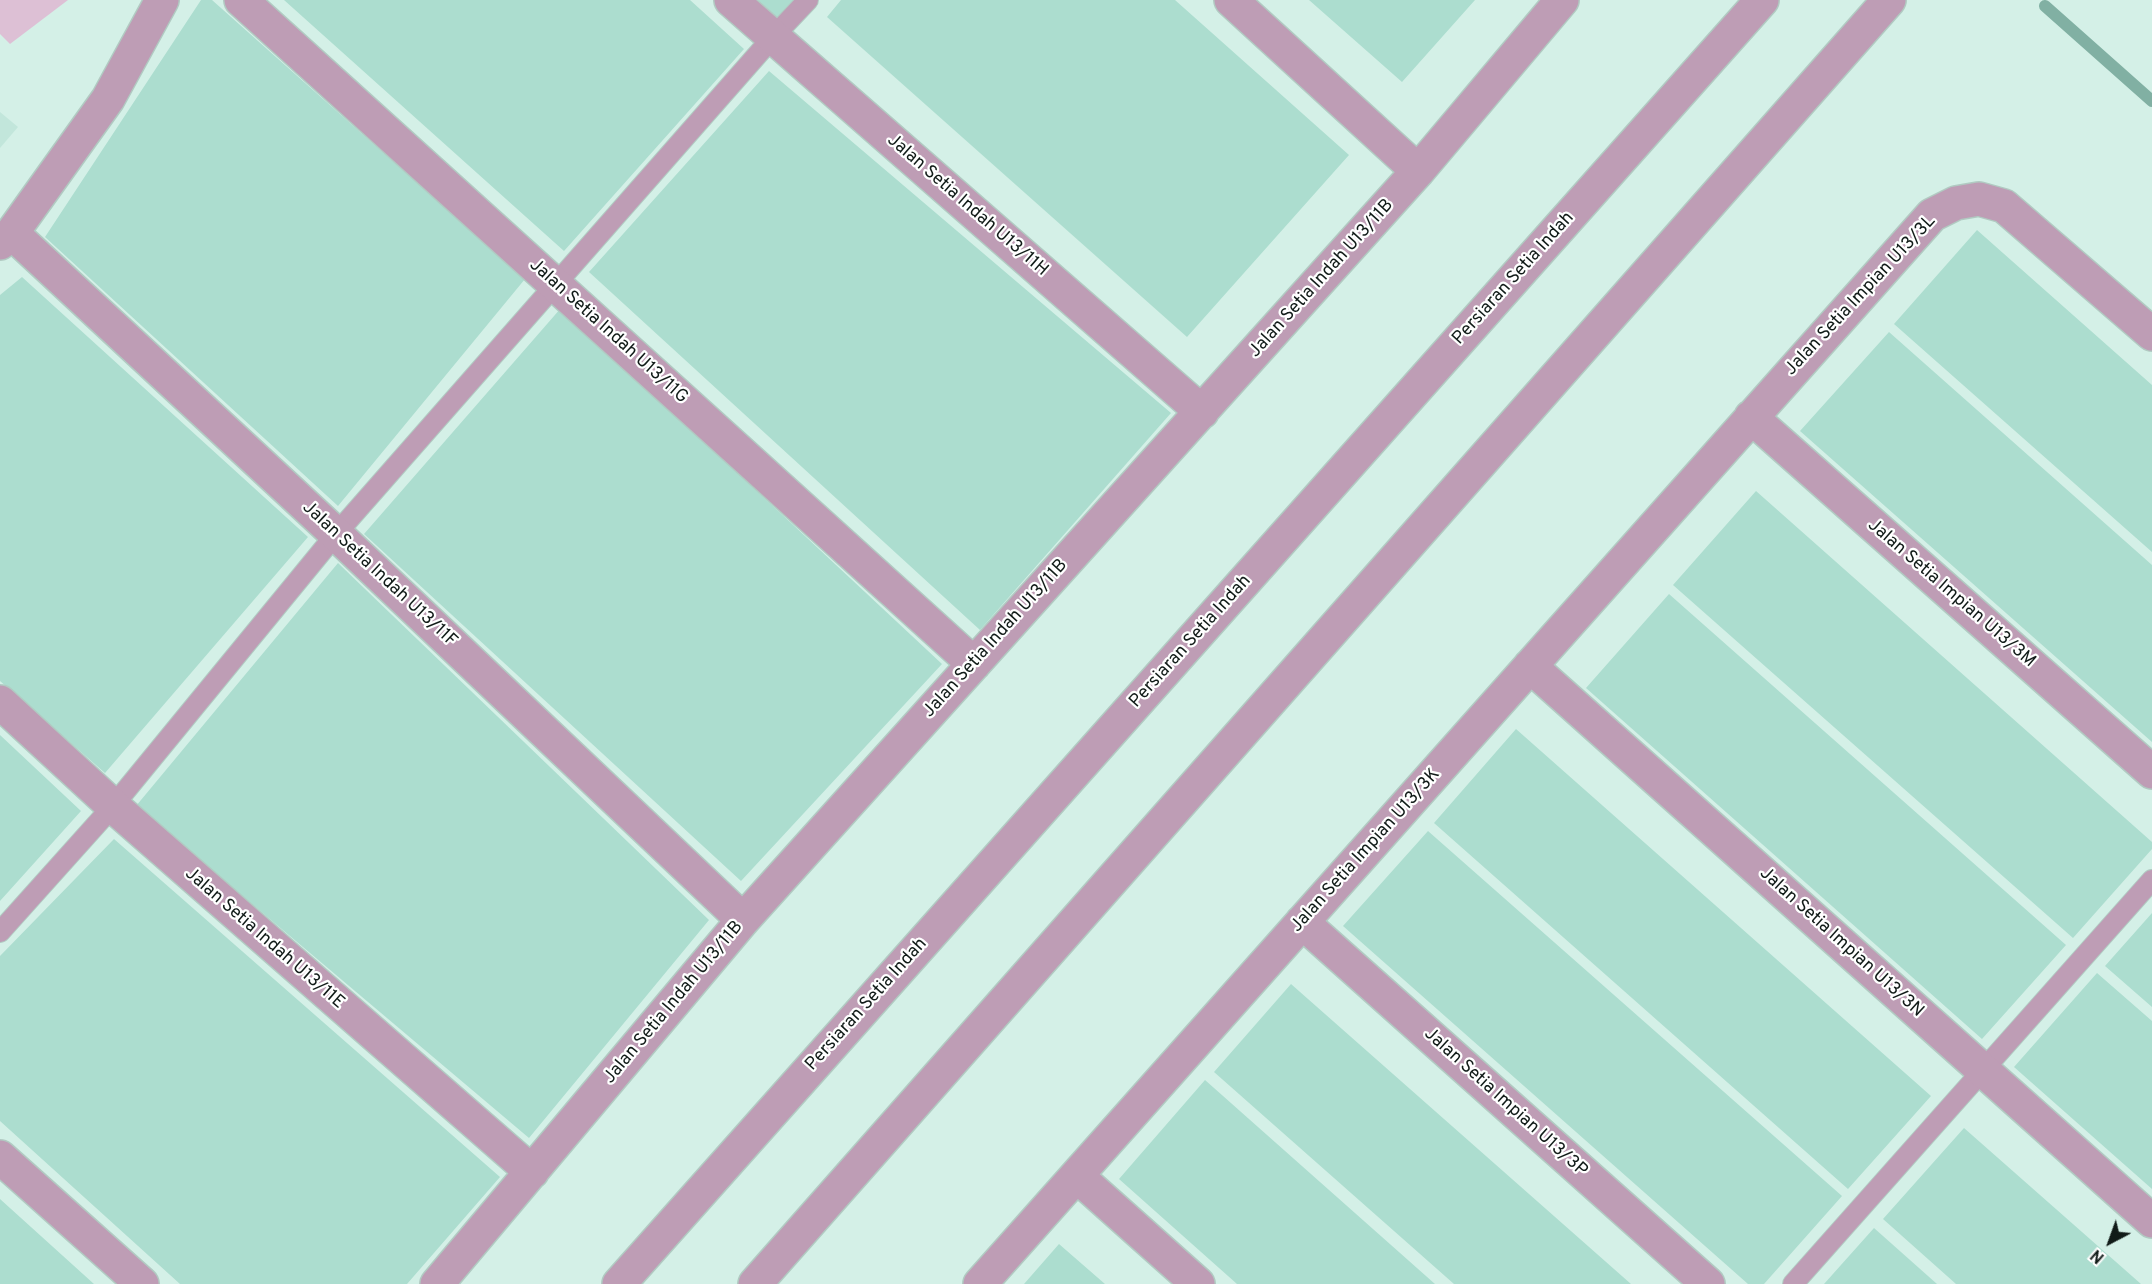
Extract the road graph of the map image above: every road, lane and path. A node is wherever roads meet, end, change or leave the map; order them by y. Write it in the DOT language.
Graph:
graph roads {
  1 [pos="162,0"];
  2 [pos="241,0"];
  3 [pos="731,0"];
  4 [pos="808,0"];
  5 [pos="1231,0"];
  6 [pos="1562,0"];
  7 [pos="1762,0"];
  8 [pos="1889,0"];
  9 [pos="773,37"];
  10 [pos="1418,171"];
  11 [pos="6,238"];
  12 [pos="556,285"];
  13 [pos="2152,334"];
  14 [pos="1202,412"];
  15 [pos="1750,417"];
  16 [pos="336,534"];
  17 [pos="974,664"];
  18 [pos="1530,666"];
  19 [pos="0,702"];
  20 [pos="2152,772"];
  21 [pos="113,806"];
  22 [pos="2152,880"];
  23 [pos="743,920"];
  24 [pos="1302,922"];
  25 [pos="0,932"];
  26 [pos="1983,1070"];
  27 [pos="0,1157"];
  28 [pos="532,1172"];
  29 [pos="1077,1176"];
  30 [pos="2152,1221"];
  31 [pos="142,1284"];
  32 [pos="437,1284"];
  33 [pos="619,1284"];
  34 [pos="755,1284"];
  35 [pos="980,1284"];
  36 [pos="1198,1284"];
  37 [pos="1708,1284"];
  38 [pos="1792,1284"];
  1 -- 11 [label="street"];
  2 -- 12 [label="street, Jalan Setia Indah U13/11G"];
  3 -- 9 [label="street, Jalan Setia Indah U13/11H"];
  4 -- 9 [label="lane"];
  5 -- 10 [label="street"];
  6 -- 10 [label="street, Jalan Setia Indah U13/11B"];
  7 -- 33 [label="street, Persiaran Setia Indah"];
  8 -- 34 [label="street"];
  9 -- 12 [label="lane"];
  9 -- 14 [label="street, Jalan Setia Indah U13/11H"];
  10 -- 14 [label="street, Jalan Setia Indah U13/11B"];
  11 -- 16 [label="street, Jalan Setia Indah U13/11F"];
  12 -- 16 [label="lane"];
  12 -- 17 [label="street, Jalan Setia Indah U13/11G"];
  13 -- 15 [label="street, Jalan Setia Impian U13/3L"];
  14 -- 17 [label="street, Jalan Setia Indah U13/11B"];
  15 -- 18 [label="street, Jalan Setia Impian U13/3K"];
  15 -- 20 [label="street, Jalan Setia Impian U13/3M"];
  16 -- 21 [label="lane"];
  16 -- 23 [label="street, Jalan Setia Indah U13/11F"];
  17 -- 23 [label="street, Jalan Setia Indah U13/11B"];
  18 -- 24 [label="street, Jalan Setia Impian U13/3K"];
  18 -- 26 [label="street, Jalan Setia Impian U13/3N"];
  19 -- 21 [label="street, Jalan Setia Indah U13/11E"];
  21 -- 25 [label="lane"];
  21 -- 28 [label="street, Jalan Setia Indah U13/11E"];
  22 -- 26 [label="lane"];
  23 -- 28 [label="street, Jalan Setia Indah U13/11B"];
  24 -- 29 [label="street, Jalan Setia Impian U13/3K"];
  24 -- 37 [label="street, Jalan Setia Impian U13/3P"];
  26 -- 30 [label="street, Jalan Setia Impian U13/3N"];
  26 -- 38 [label="lane"];
  27 -- 31 [label="street"];
  28 -- 32 [label="street, Jalan Setia Indah U13/11B"];
  29 -- 35 [label="street, Jalan Setia Impian U13/3K"];
  29 -- 36 [label="street"];
}
